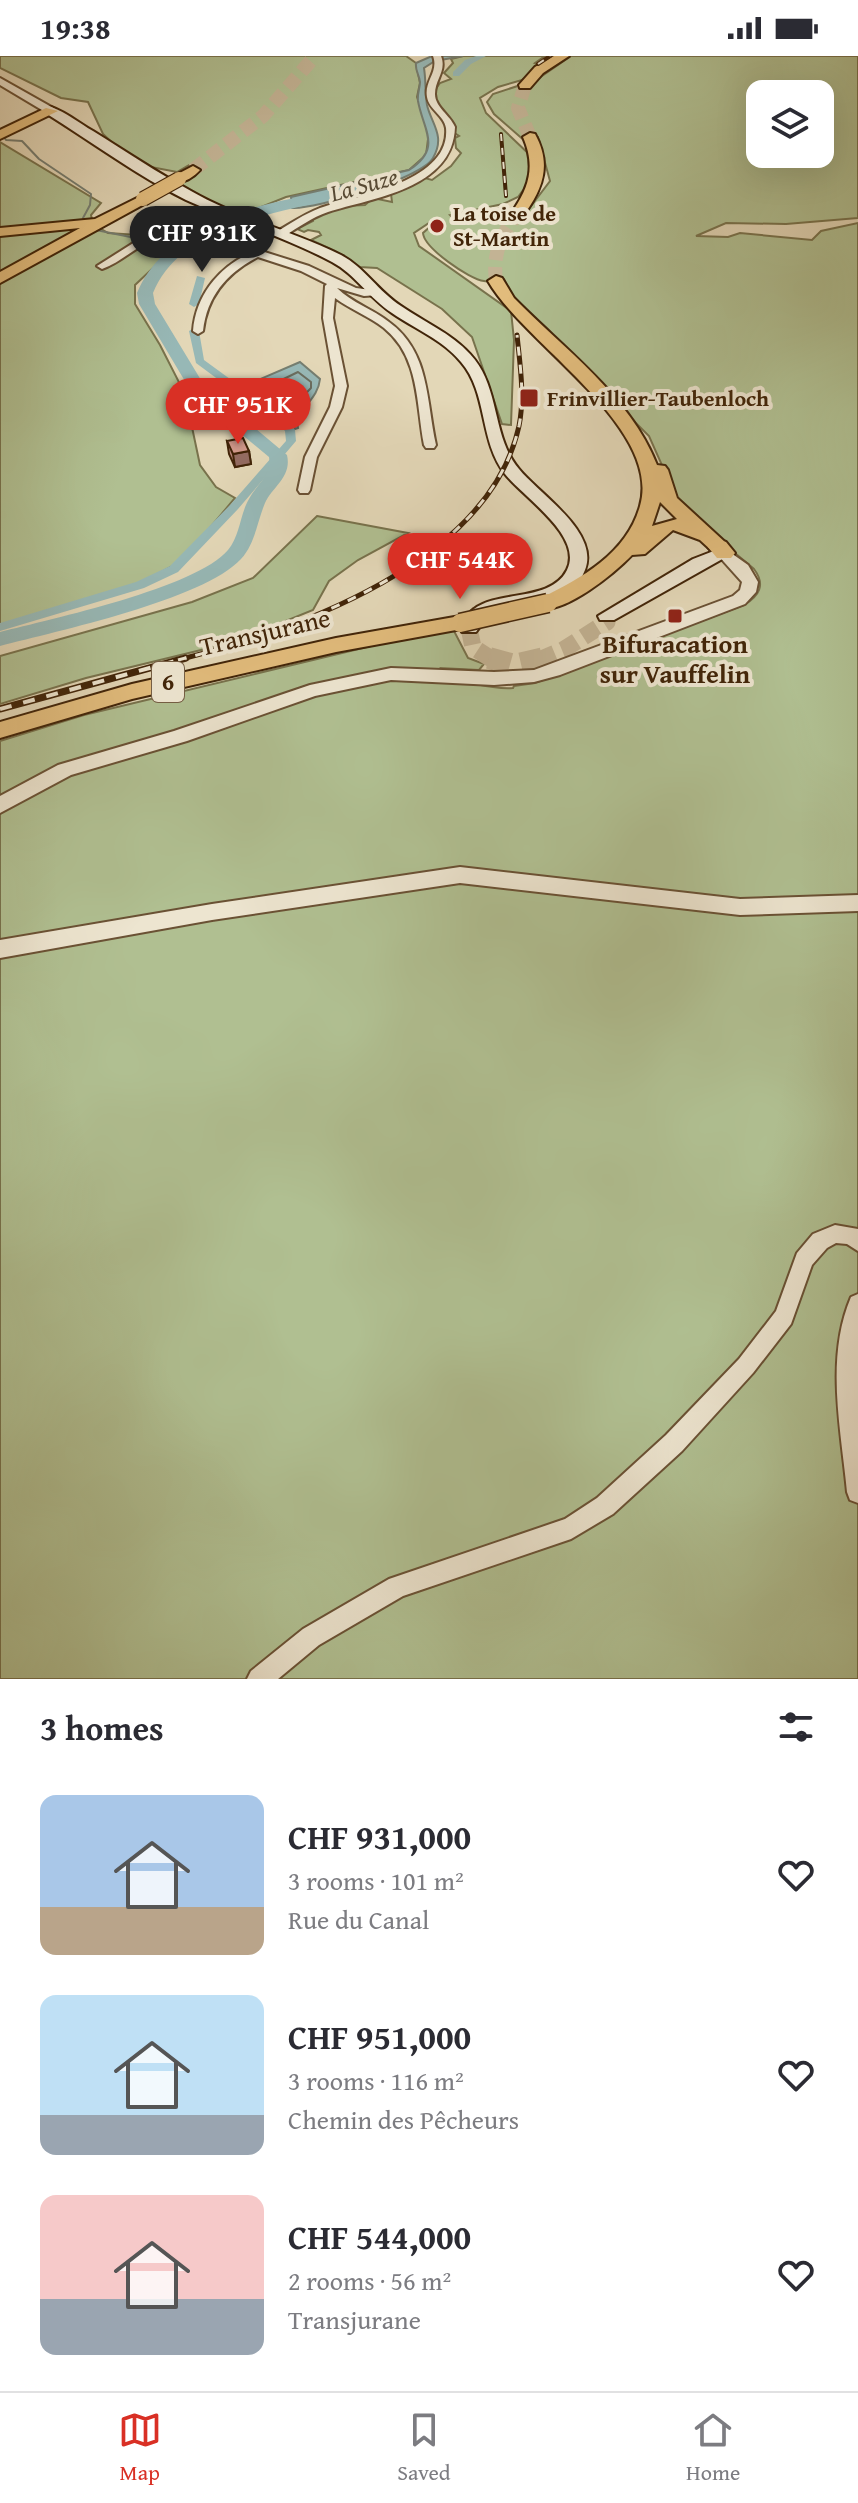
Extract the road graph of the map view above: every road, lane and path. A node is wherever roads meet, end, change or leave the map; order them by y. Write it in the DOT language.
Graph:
graph roads {
  1 [pos="563,56"];
  2 [pos="438,59"];
  3 [pos="0,81"];
  4 [pos="525,85"];
  5 [pos="51,111"];
  6 [pos="0,135"];
  7 [pos="530,137"];
  8 [pos="192,171"];
  9 [pos="143,199"];
  10 [pos="521,209"];
  11 [pos="4,232"];
  12 [pos="278,233"];
  13 [pos="225,241"];
  14 [pos="102,266"];
  15 [pos="15,270"];
  16 [pos="0,278"];
  17 [pos="496,281"];
  18 [pos="329,285"];
  19 [pos="375,293"];
  20 [pos="198,331"];
  21 [pos="430,445"];
  22 [pos="640,445"];
  23 [pos="304,490"];
  24 [pos="654,524"];
  25 [pos="722,550"];
  26 [pos="607,616"];
  27 [pos="469,626"];
  28 [pos="0,730"];
  29 [pos="0,806"];
  30 [pos="858,903"];
  31 [pos="0,949"];
  32 [pos="858,1242"];
  33 [pos="858,1304"];
  34 [pos="858,1492"];
  35 [pos="259,1679"];
  1 -- 4 [label="main road"];
  2 -- 12 [label="street"];
  3 -- 5 [label="street"];
  5 -- 6 [label="main road"];
  5 -- 12 [label="main road"];
  7 -- 10 [label="main road"];
  8 -- 9 [label="main road, bridge"];
  9 -- 11 [label="main road"];
  9 -- 15 [label="main road"];
  11 -- 15 [label="main road"];
  12 -- 19 [label="main road"];
  13 -- 14 [label="street"];
  15 -- 16 [label="main road"];
  17 -- 22 [label="main road, Transjurane / 6"];
  18 -- 19 [label="street"];
  18 -- 20 [label="street"];
  18 -- 21 [label="street"];
  18 -- 23 [label="street"];
  19 -- 27 [label="main road"];
  22 -- 24 [label="main road, Transjurane / 6"];
  22 -- 25 [label="main road"];
  24 -- 25 [label="main road"];
  24 -- 27 [label="main road, Transjurane / 6, bridge"];
  25 -- 26 [label="main road"];
  25 -- 29 [label="street"];
  27 -- 28 [label="main road, Transjurane / 6"];
  30 -- 31 [label="street"];
  32 -- 35 [label="street"];
  33 -- 34 [label="street"];
}
